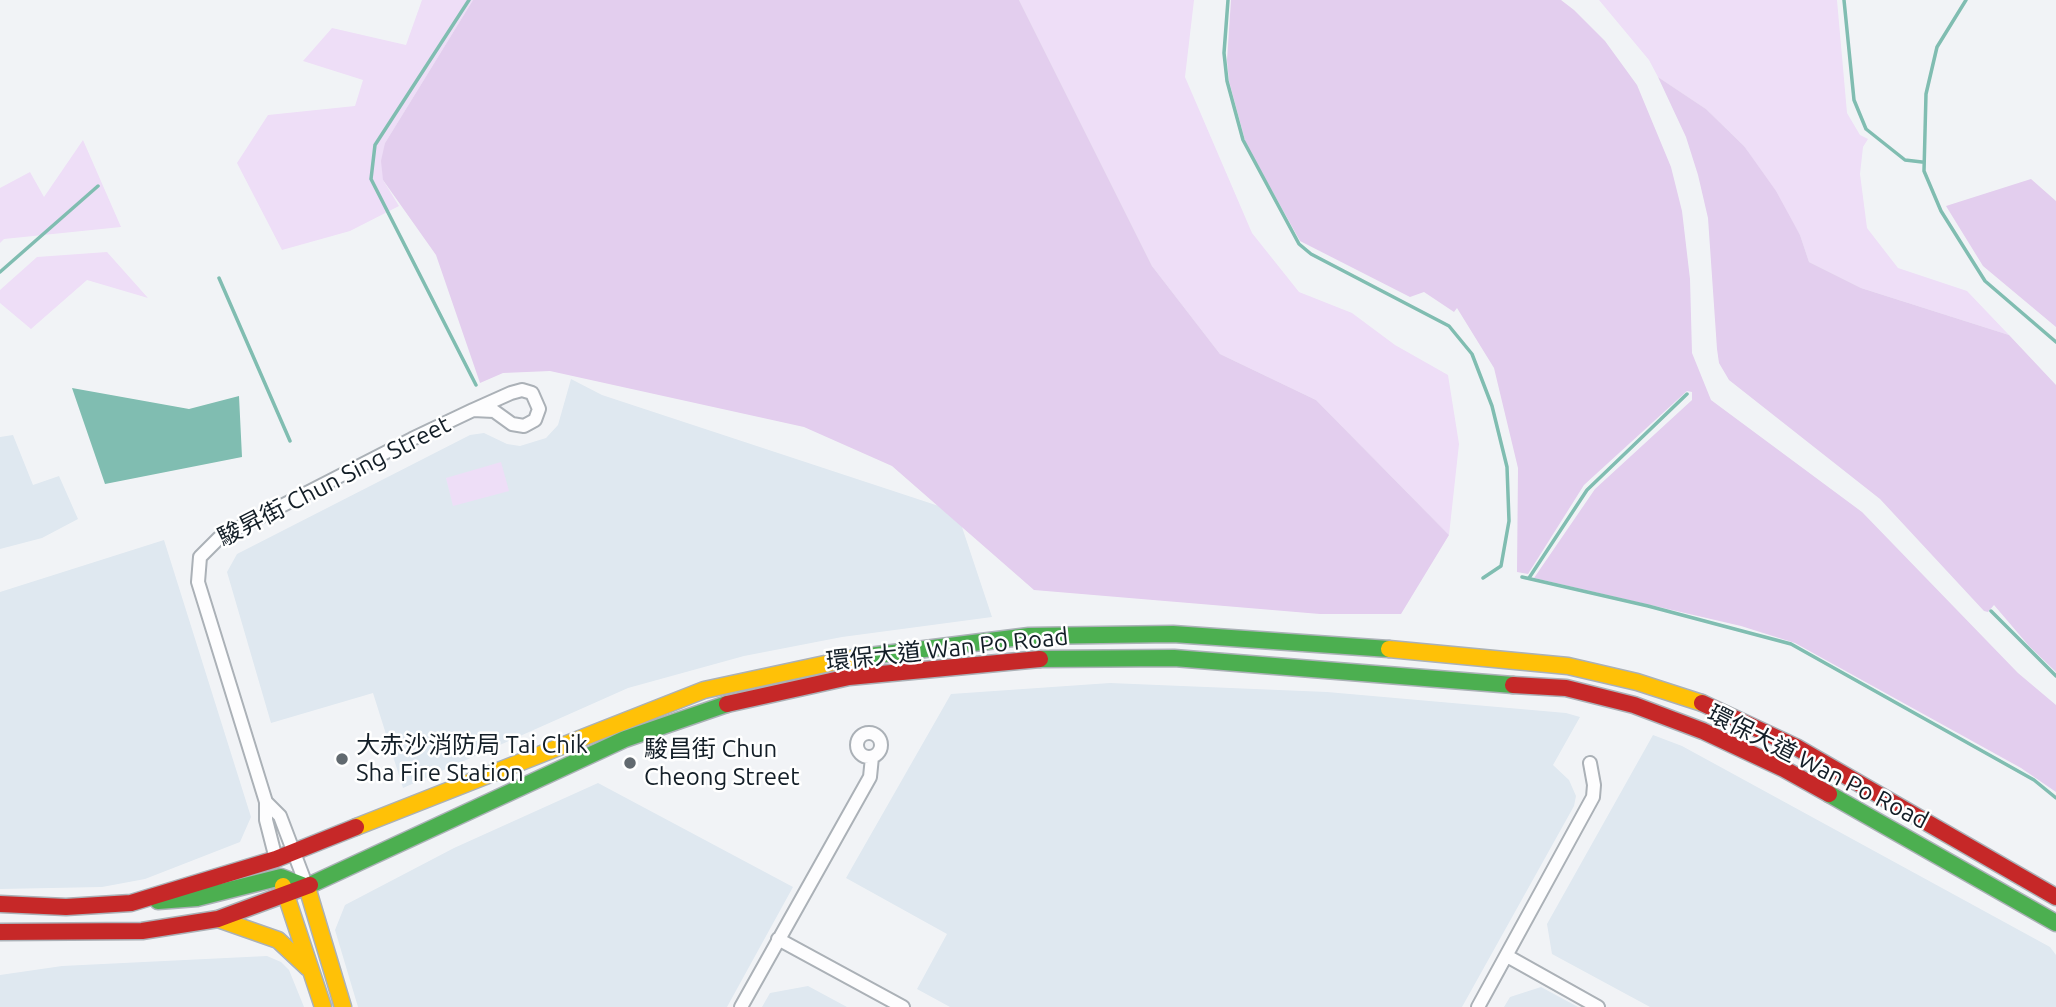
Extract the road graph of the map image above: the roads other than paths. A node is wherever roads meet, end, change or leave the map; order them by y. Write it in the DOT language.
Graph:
graph roads {
  1 [pos="473,410"];
  2 [pos="872,757"];
  3 [pos="1590,763"];
  4 [pos="266,802"];
  5 [pos="294,852"];
  6 [pos="276,859"];
  7 [pos="281,877"];
  8 [pos="307,887"];
  9 [pos="286,896"];
  10 [pos="2056,897"];
  11 [pos="131,903"];
  12 [pos="0,904"];
  13 [pos="218,919"];
  14 [pos="2056,923"];
  15 [pos="0,932"];
  16 [pos="778,939"];
  17 [pos="1507,956"];
  18 [pos="310,971"];
  19 [pos="323,1007"];
  20 [pos="343,1007"];
  21 [pos="741,1007"];
  22 [pos="902,1007"];
  23 [pos="1478,1007"];
  24 [pos="1598,1007"];
  1 -- 1 [label="street, 駿昇街 Chun Sing Street"];
  1 -- 4 [label="street, 駿昇街 Chun Sing Street"];
  2 -- 16 [label="street"];
  3 -- 17 [label="street"];
  4 -- 5 [label="street"];
  4 -- 6 [label="street"];
  5 -- 6 [label="main road, 環保大道 Wan Po Road"];
  5 -- 8 [label="street"];
  5 -- 10 [label="main road, 環保大道 Wan Po Road"];
  6 -- 7 [label="main road"];
  6 -- 11 [label="main road, 環保大道 Wan Po Road"];
  7 -- 8 [label="main road"];
  7 -- 9 [label="main road"];
  7 -- 11 [label="main road"];
  8 -- 9 [label="main road, 環保大道 Wan Po Road"];
  8 -- 14 [label="main road, 環保大道 Wan Po Road"];
  8 -- 20 [label="main road"];
  9 -- 13 [label="main road, 環保大道 Wan Po Road"];
  9 -- 18 [label="main road"];
  11 -- 12 [label="main road, 環保大道 Wan Po Road"];
  13 -- 15 [label="main road, 環保大道 Wan Po Road"];
  13 -- 18 [label="main road"];
  16 -- 21 [label="street"];
  16 -- 22 [label="street"];
  17 -- 23 [label="street"];
  17 -- 24 [label="street"];
  18 -- 19 [label="main road"];
}
